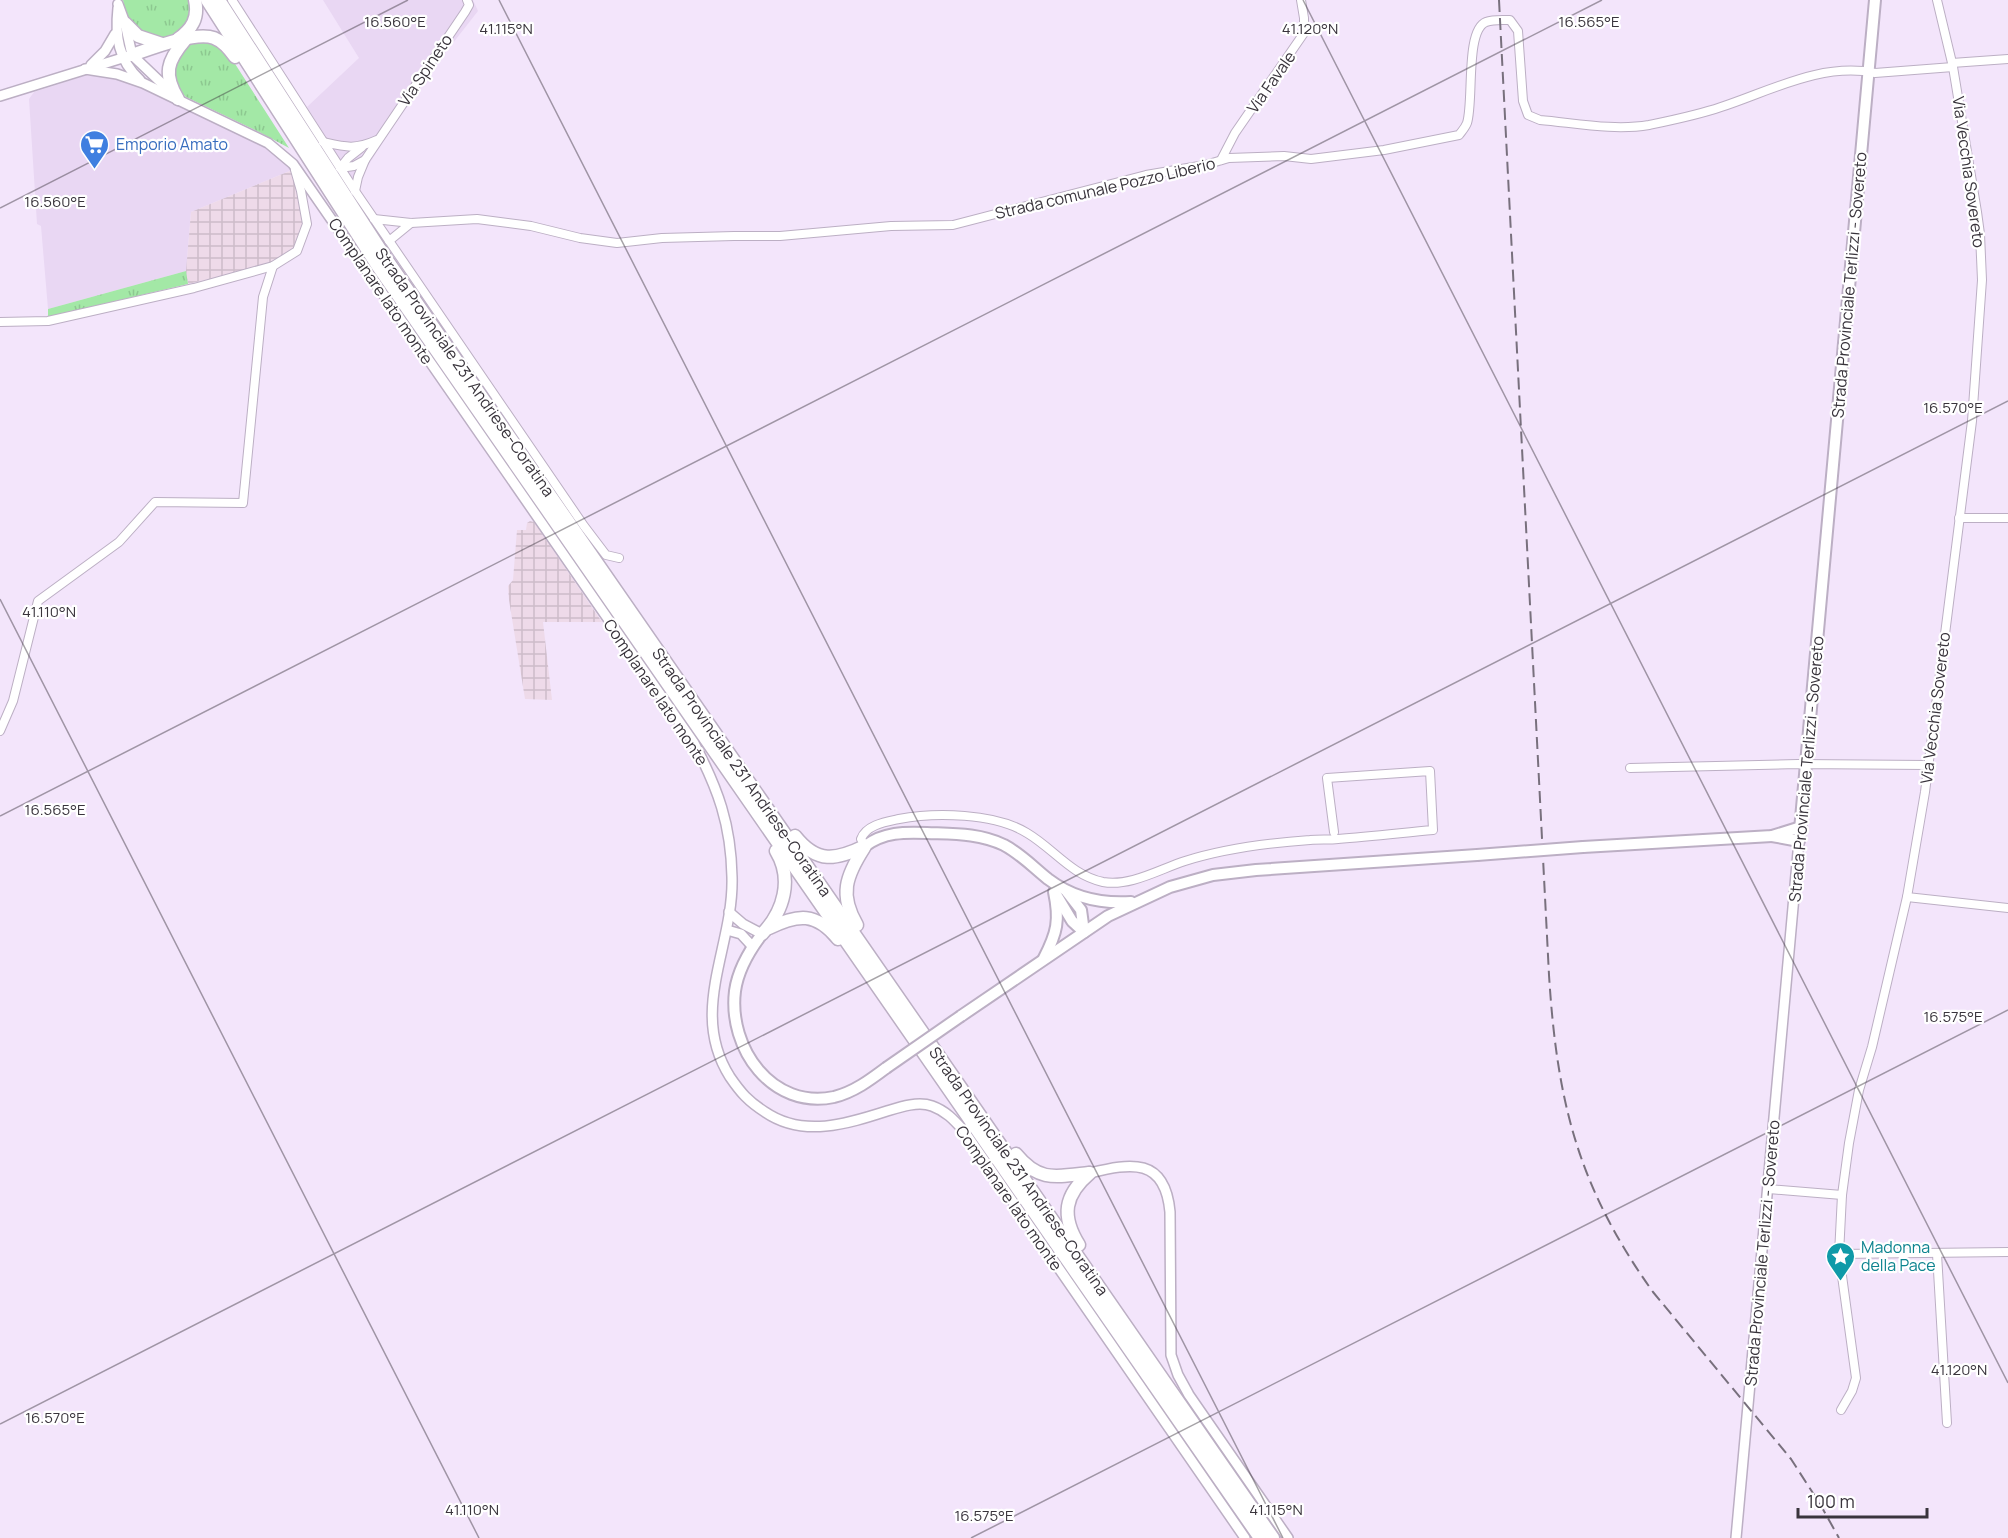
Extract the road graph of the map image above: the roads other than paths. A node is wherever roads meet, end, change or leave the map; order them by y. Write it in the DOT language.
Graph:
graph roads {
  1 [pos="195,0"];
  2 [pos="207,0"];
  3 [pos="219,0"];
  4 [pos="232,0"];
  5 [pos="467,0"];
  6 [pos="1301,0"];
  7 [pos="1875,0"];
  8 [pos="1937,0"];
  9 [pos="118,2"];
  10 [pos="120,27"];
  11 [pos="174,42"];
  12 [pos="128,56"];
  13 [pos="2008,59"];
  14 [pos="1953,65"];
  15 [pos="85,69"];
  16 [pos="1869,71"];
  17 [pos="143,83"];
  18 [pos="0,96"];
  19 [pos="178,99"];
  20 [pos="378,140"];
  21 [pos="323,142"];
  22 [pos="298,144"];
  23 [pos="362,147"];
  24 [pos="365,160"];
  25 [pos="1221,160"];
  26 [pos="293,164"];
  27 [pos="340,168"];
  28 [pos="355,191"];
  29 [pos="374,219"];
  30 [pos="411,223"];
  31 [pos="389,241"];
  32 [pos="273,266"];
  33 [pos="0,322"];
  34 [pos="1959,518"];
  35 [pos="2008,518"];
  36 [pos="619,558"];
  37 [pos="0,731"];
  38 [pos="719,747"];
  39 [pos="1806,765"];
  40 [pos="1927,765"];
  41 [pos="1629,768"];
  42 [pos="1801,827"];
  43 [pos="1334,832"];
  44 [pos="1772,836"];
  45 [pos="1799,841"];
  46 [pos="865,846"];
  47 [pos="1060,891"];
  48 [pos="1907,897"];
  49 [pos="1138,901"];
  50 [pos="2008,908"];
  51 [pos="729,912"];
  52 [pos="727,930"];
  53 [pos="765,932"];
  54 [pos="1084,932"];
  55 [pos="753,947"];
  56 [pos="1042,960"];
  57 [pos="908,1019"];
  58 [pos="969,1099"];
  59 [pos="1090,1173"];
  60 [pos="1769,1190"];
  61 [pos="1842,1195"];
  62 [pos="2008,1252"];
  63 [pos="1839,1254"];
  64 [pos="1936,1254"];
  65 [pos="1132,1334"];
  66 [pos="1841,1410"];
  67 [pos="1947,1423"];
  68 [pos="1245,1538"];
  69 [pos="1260,1538"];
  70 [pos="1273,1538"];
  71 [pos="1288,1538"];
  72 [pos="1736,1538"];
  1 -- 11 [label="highway"];
  2 -- 22 [label="highway, Strada Provinciale 231 Andriese-Coratina"];
  3 -- 38 [label="highway, Strada Provinciale 231 Andriese-Coratina"];
  4 -- 21 [label="street"];
  5 -- 20 [label="street, Via Spineto"];
  6 -- 25 [label="street, Via Favale"];
  7 -- 16 [label="main road, Strada Provinciale Terlizzi - Sovereto"];
  8 -- 14 [label="street, Via Vecchia Sovereto"];
  9 -- 10 [label="street, Complanare lato monte"];
  10 -- 11 [label="highway"];
  10 -- 12 [label="street, Complanare lato monte"];
  10 -- 15 [label="street"];
  11 -- 12 [label="highway"];
  11 -- 19 [label="highway"];
  11 -- 22 [label="highway"];
  12 -- 15 [label="street"];
  12 -- 17 [label="street, Complanare lato monte"];
  12 -- 19 [label="street, Complanare lato monte"];
  13 -- 14 [label="street"];
  14 -- 16 [label="street"];
  14 -- 34 [label="street, Via Vecchia Sovereto"];
  15 -- 17 [label="street, Complanare lato monte"];
  15 -- 18 [label="street"];
  16 -- 25 [label="street, Strada comunale Pozzo Liberio"];
  16 -- 39 [label="main road, Strada Provinciale Terlizzi - Sovereto"];
  17 -- 19 [label="street, Complanare lato monte"];
  19 -- 26 [label="street, Complanare lato monte"];
  20 -- 23 [label="street"];
  20 -- 24 [label="street, Via Spineto"];
  21 -- 23 [label="street"];
  21 -- 27 [label="street"];
  22 -- 38 [label="highway, Strada Provinciale 231 Andriese-Coratina"];
  23 -- 27 [label="street"];
  24 -- 27 [label="street"];
  24 -- 28 [label="street, Via Spineto"];
  25 -- 30 [label="street, Strada comunale Pozzo Liberio"];
  26 -- 32 [label="street"];
  26 -- 51 [label="street, Complanare lato monte"];
  27 -- 28 [label="street"];
  28 -- 29 [label="street"];
  29 -- 30 [label="street, Strada comunale Pozzo Liberio"];
  29 -- 31 [label="street"];
  30 -- 31 [label="street"];
  31 -- 36 [label="street"];
  32 -- 33 [label="street"];
  32 -- 37 [label="street"];
  34 -- 35 [label="street"];
  34 -- 40 [label="street, Via Vecchia Sovereto"];
  38 -- 46 [label="highway"];
  38 -- 53 [label="highway"];
  38 -- 57 [label="highway, Strada Provinciale 231 Andriese-Coratina"];
  39 -- 40 [label="street"];
  39 -- 41 [label="street"];
  39 -- 42 [label="main road, Strada Provinciale Terlizzi - Sovereto"];
  40 -- 48 [label="street, Via Vecchia Sovereto"];
  42 -- 44 [label="main road"];
  42 -- 45 [label="main road, Strada Provinciale Terlizzi - Sovereto"];
  43 -- 46 [label="street"];
  44 -- 45 [label="main road"];
  44 -- 49 [label="main road, bridge"];
  45 -- 60 [label="street, Strada Provinciale Terlizzi - Sovereto"];
  46 -- 47 [label="main road"];
  46 -- 57 [label="highway"];
  47 -- 49 [label="main road"];
  47 -- 54 [label="main road"];
  47 -- 56 [label="main road"];
  48 -- 50 [label="street"];
  48 -- 61 [label="street, Via Vecchia Sovereto"];
  49 -- 54 [label="main road"];
  51 -- 52 [label="street, Complanare lato monte"];
  51 -- 53 [label="street"];
  52 -- 55 [label="street"];
  52 -- 68 [label="street, Complanare lato monte"];
  53 -- 55 [label="main road"];
  53 -- 57 [label="highway"];
  54 -- 56 [label="main road"];
  55 -- 56 [label="main road, bridge"];
  57 -- 58 [label="highway, Strada Provinciale 231 Andriese-Coratina"];
  57 -- 69 [label="highway, Strada Provinciale 231 Andriese-Coratina"];
  58 -- 59 [label="highway"];
  58 -- 65 [label="highway, Strada Provinciale 231 Andriese-Coratina"];
  59 -- 65 [label="highway"];
  59 -- 71 [label="street"];
  60 -- 61 [label="street"];
  60 -- 72 [label="street, Strada Provinciale Terlizzi - Sovereto"];
  61 -- 63 [label="street, Via Vecchia Sovereto"];
  62 -- 64 [label="street"];
  63 -- 64 [label="street"];
  63 -- 66 [label="street, Via Vecchia Sovereto"];
  64 -- 67 [label="street"];
  65 -- 70 [label="highway, Strada Provinciale 231 Andriese-Coratina"];
}
